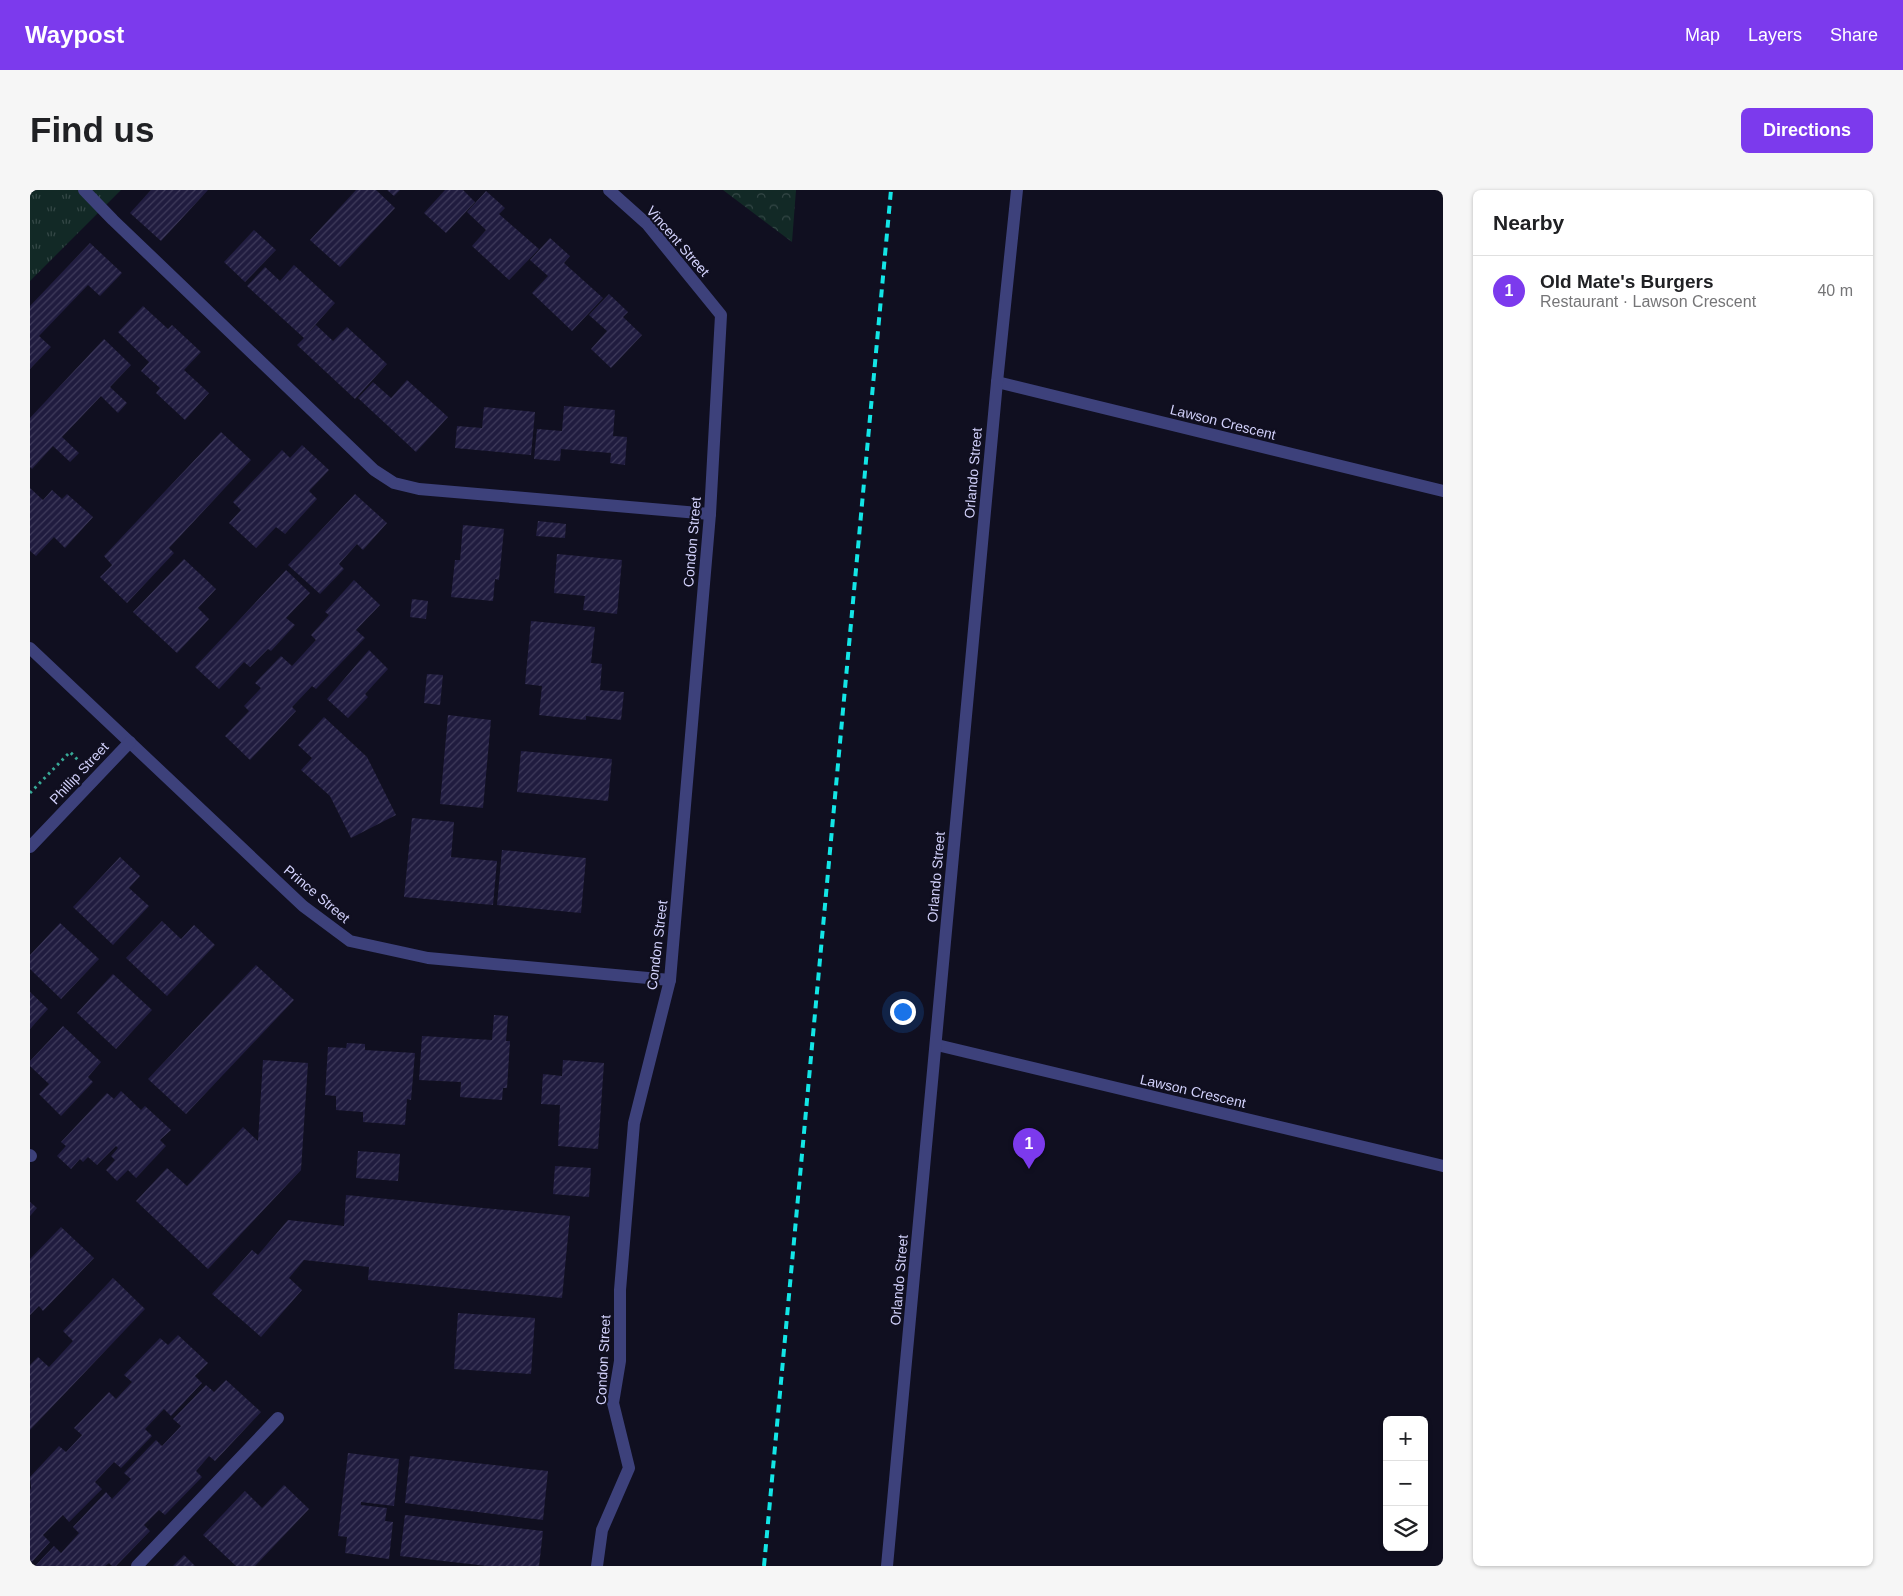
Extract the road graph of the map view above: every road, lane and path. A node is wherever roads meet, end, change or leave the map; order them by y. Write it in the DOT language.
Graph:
graph roads {
  1 [pos="84,190"];
  2 [pos="609,190"];
  3 [pos="1017,190"];
  4 [pos="721,315"];
  5 [pos="997,382"];
  6 [pos="1443,491"];
  7 [pos="710,514"];
  8 [pos="30,648"];
  9 [pos="130,742"];
  10 [pos="78,760"];
  11 [pos="30,794"];
  12 [pos="30,847"];
  13 [pos="670,980"];
  14 [pos="937,1045"];
  15 [pos="1443,1166"];
  16 [pos="278,1418"];
  17 [pos="137,1566"];
  18 [pos="597,1566"];
  19 [pos="887,1566"];
  1 -- 7 [label="street"];
  2 -- 4 [label="street, Vincent Street"];
  3 -- 5 [label="street, Orlando Street"];
  4 -- 7 [label="street, Condon Street"];
  5 -- 6 [label="street, Lawson Crescent"];
  5 -- 14 [label="street, Orlando Street"];
  7 -- 13 [label="street, Condon Street"];
  8 -- 9 [label="street, Prince Street"];
  9 -- 12 [label="street, Phillip Street"];
  9 -- 13 [label="street, Prince Street"];
  10 -- 11 [label="path"];
  13 -- 18 [label="street, Condon Street"];
  14 -- 15 [label="street, Lawson Crescent"];
  14 -- 19 [label="street, Orlando Street"];
  16 -- 17 [label="street"];
}
